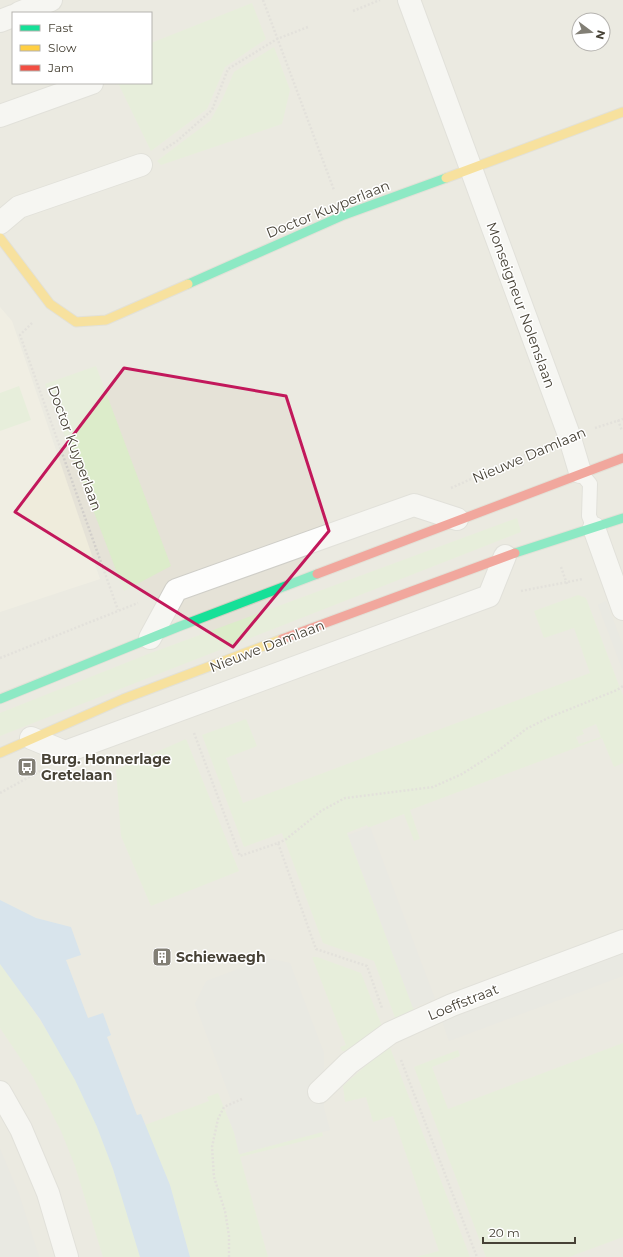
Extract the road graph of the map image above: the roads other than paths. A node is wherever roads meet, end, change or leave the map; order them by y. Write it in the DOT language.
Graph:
graph roads {
  1 [pos="51,0"];
  2 [pos="409,0"];
  3 [pos="22,12"];
  4 [pos="12,16"];
  5 [pos="0,21"];
  6 [pos="89,84"];
  7 [pos="623,112"];
  8 [pos="0,116"];
  9 [pos="141,165"];
  10 [pos="471,169"];
  11 [pos="0,223"];
  12 [pos="0,238"];
  13 [pos="623,458"];
  14 [pos="580,472"];
  15 [pos="623,518"];
  16 [pos="457,519"];
  17 [pos="594,528"];
  18 [pos="505,556"];
  19 [pos="623,609"];
  20 [pos="150,638"];
  21 [pos="0,699"];
  22 [pos="31,738"];
  23 [pos="0,753"];
  24 [pos="623,941"];
  25 [pos="0,1092"];
  26 [pos="319,1092"];
  27 [pos="67,1257"];
  1 -- 3 [label="street"];
  2 -- 10 [label="street, Monseigneur Nolenslaan"];
  4 -- 5 [label="street"];
  6 -- 8 [label="street"];
  7 -- 10 [label="street, Doctor Kuyperlaan"];
  9 -- 11 [label="street"];
  10 -- 12 [label="street, Doctor Kuyperlaan"];
  10 -- 14 [label="street, Monseigneur Nolenslaan"];
  13 -- 14 [label="street"];
  14 -- 16 [label="street"];
  14 -- 17 [label="lane, Monseigneur Nolenslaan"];
  15 -- 17 [label="street, Nieuwe Damlaan"];
  16 -- 20 [label="street"];
  16 -- 20 [label="street"];
  17 -- 18 [label="street, Nieuwe Damlaan"];
  17 -- 19 [label="street, Monseigneur Nolenslaan"];
  18 -- 22 [label="street, Nieuwe Damlaan"];
  18 -- 22 [label="street, Nieuwe Damlaan"];
  20 -- 21 [label="street"];
  22 -- 23 [label="street, Nieuwe Damlaan"];
  24 -- 26 [label="street, Loeffstraat"];
  25 -- 27 [label="street"];
}
